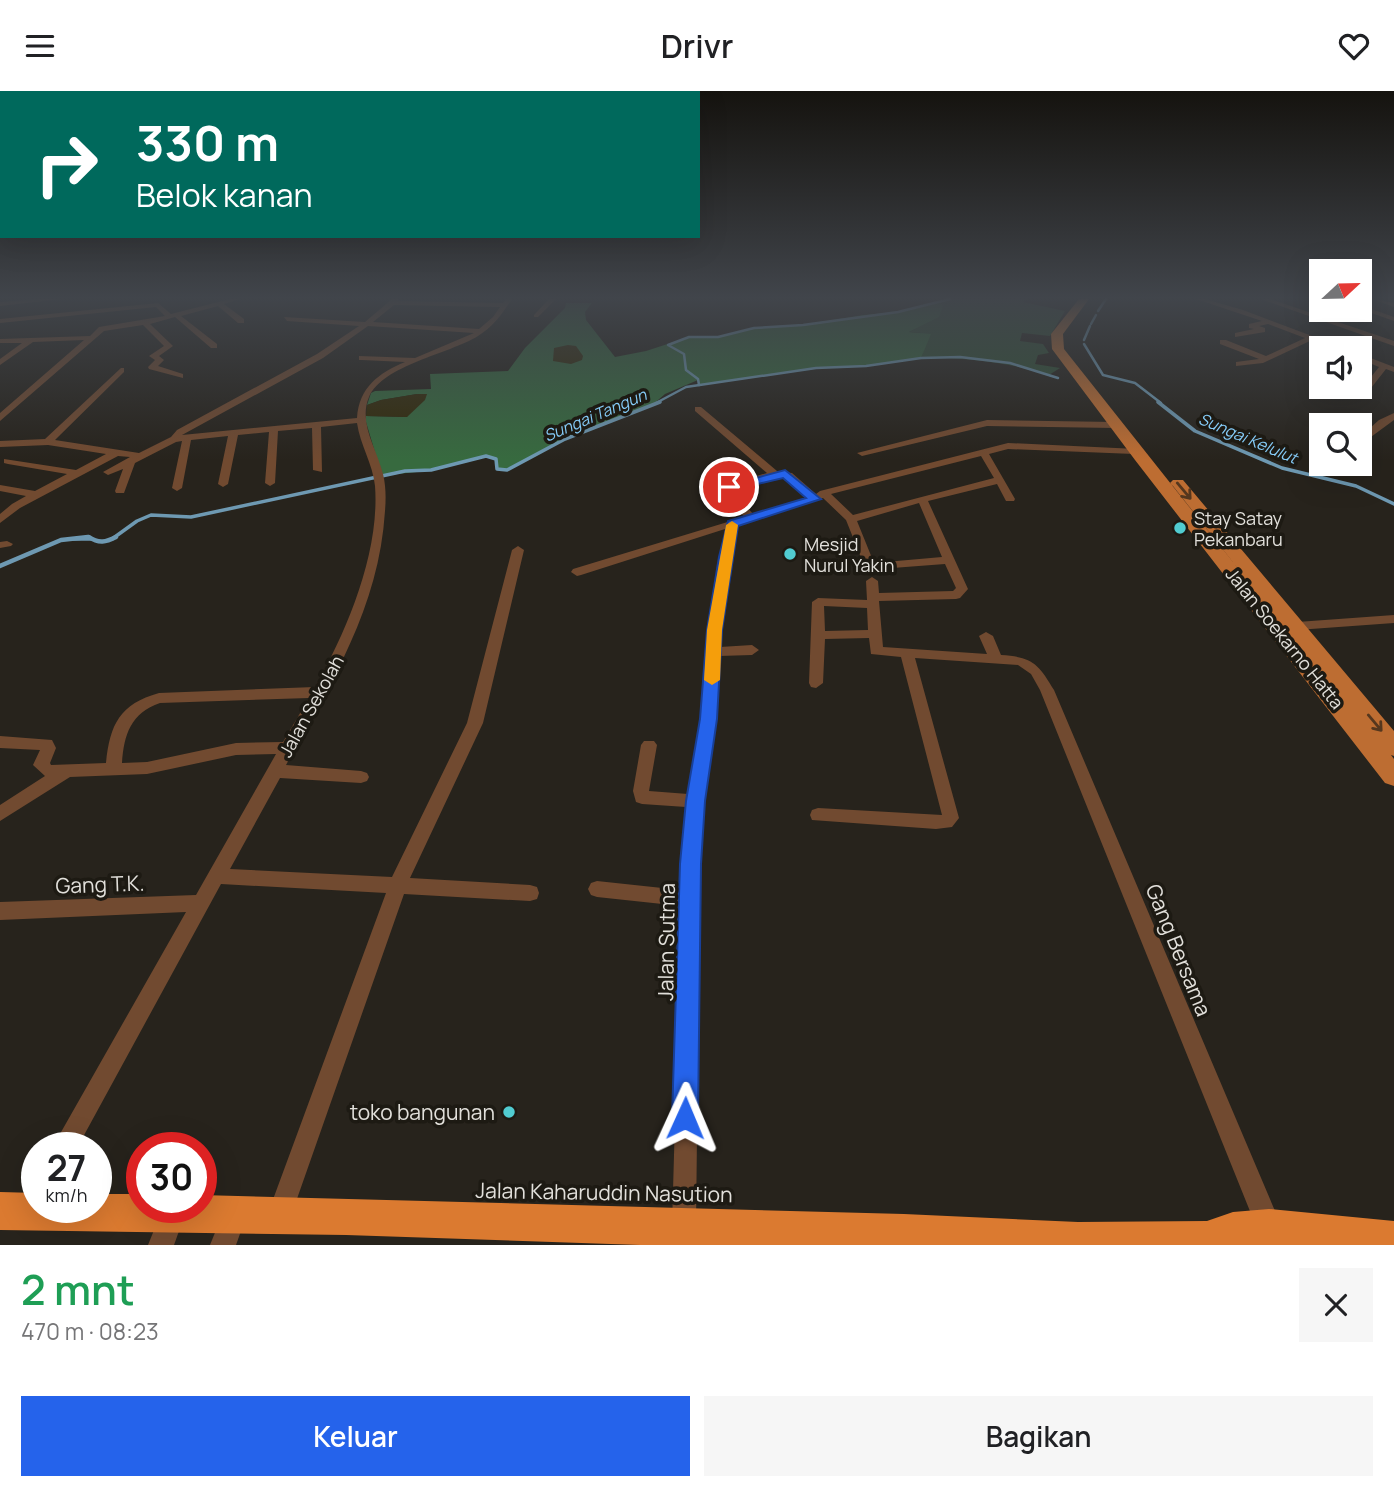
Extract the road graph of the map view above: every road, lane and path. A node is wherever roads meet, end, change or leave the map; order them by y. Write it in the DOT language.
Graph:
graph roads {
  1 [pos="74,353"];
  2 [pos="158,353"];
  3 [pos="324,353"];
  4 [pos="435,353"];
  5 [pos="1061,353"];
  6 [pos="1076,353"];
  7 [pos="1250,353"];
  8 [pos="1282,353"];
  9 [pos="362,358"];
  10 [pos="1266,359"];
  11 [pos="417,361"];
  12 [pos="1372,361"];
  13 [pos="1239,364"];
  14 [pos="1384,366"];
  15 [pos="121,370"];
  16 [pos="1394,370"];
  17 [pos="180,376"];
  18 [pos="1372,381"];
  19 [pos="698,409"];
  20 [pos="1394,416"];
  21 [pos="0,418"];
  22 [pos="361,420"];
  23 [pos="316,424"];
  24 [pos="1115,425"];
  25 [pos="274,428"];
  26 [pos="1372,431"];
  27 [pos="234,432"];
  28 [pos="998,435"];
  29 [pos="187,438"];
  30 [pos="174,439"];
  31 [pos="48,442"];
  32 [pos="0,444"];
  33 [pos="1133,451"];
  34 [pos="115,453"];
  35 [pos="862,453"];
  36 [pos="984,453"];
  37 [pos="136,459"];
  38 [pos="8,461"];
  39 [pos="318,470"];
  40 [pos="108,472"];
  41 [pos="77,473"];
  42 [pos="774,474"];
  43 [pos="1000,480"];
  44 [pos="270,483"];
  45 [pos="223,484"];
  46 [pos="729,487"];
  47 [pos="0,488"];
  48 [pos="177,488"];
  49 [pos="120,491"];
  50 [pos="37,495"];
  51 [pos="820,496"];
  52 [pos="922,499"];
  53 [pos="1010,499"];
  54 [pos="742,517"];
  55 [pos="851,519"];
  56 [pos="0,520"];
  57 [pos="1196,529"];
  58 [pos="1216,529"];
  59 [pos="519,550"];
  60 [pos="949,560"];
  61 [pos="577,572"];
  62 [pos="872,581"];
  63 [pos="872,601"];
  64 [pos="1394,619"];
  65 [pos="1297,626"];
  66 [pos="874,634"];
  67 [pos="818,635"];
  68 [pos="986,636"];
  69 [pos="752,650"];
  70 [pos="714,652"];
  71 [pos="908,654"];
  72 [pos="996,660"];
  73 [pos="816,683"];
  74 [pos="320,692"];
  75 [pos="0,742"];
  76 [pos="649,745"];
  77 [pos="1394,747"];
  78 [pos="288,748"];
  79 [pos="113,769"];
  80 [pos="66,771"];
  81 [pos="276,771"];
  82 [pos="361,776"];
  83 [pos="1394,776"];
  84 [pos="695,801"];
  85 [pos="0,814"];
  86 [pos="818,815"];
  87 [pos="216,876"];
  88 [pos="397,887"];
  89 [pos="597,889"];
  90 [pos="530,893"];
  91 [pos="689,899"];
  92 [pos="201,903"];
  93 [pos="0,911"];
  94 [pos="73,1132"];
  95 [pos="279,1214"];
  96 [pos="112,1220"];
  97 [pos="684,1227"];
  98 [pos="1269,1228"];
  99 [pos="167,1229"];
  100 [pos="230,1229"];
  101 [pos="470,1234"];
  102 [pos="814,1238"];
  103 [pos="1394,1240"];
  104 [pos="993,1241"];
  105 [pos="1114,1243"];
  106 [pos="1215,1243"];
  1 -- 21 [label="street"];
  2 -- 17 [label="street"];
  3 -- 30 [label="street"];
  4 -- 11 [label="street, Jalan Sekolah"];
  5 -- 24 [label="main road, Jalan Soekarno Hatta"];
  6 -- 58 [label="main road, Jalan Soekarno Hatta, one-way"];
  7 -- 10 [label="street"];
  8 -- 10 [label="street"];
  9 -- 11 [label="street"];
  10 -- 13 [label="street"];
  11 -- 22 [label="street, Jalan Sekolah"];
  12 -- 14 [label="street"];
  14 -- 16 [label="street"];
  14 -- 18 [label="street"];
  15 -- 31 [label="street"];
  19 -- 42 [label="street"];
  20 -- 26 [label="street"];
  22 -- 23 [label="street"];
  22 -- 74 [label="street, Jalan Sekolah"];
  23 -- 25 [label="street"];
  23 -- 39 [label="street"];
  24 -- 28 [label="street"];
  24 -- 33 [label="main road, Jalan Soekarno Hatta"];
  25 -- 27 [label="street"];
  25 -- 44 [label="street"];
  27 -- 29 [label="street"];
  27 -- 45 [label="street"];
  28 -- 33 [label="street"];
  28 -- 35 [label="street"];
  28 -- 36 [label="street"];
  29 -- 30 [label="street"];
  29 -- 48 [label="street"];
  30 -- 37 [label="street"];
  31 -- 32 [label="street"];
  31 -- 34 [label="street"];
  33 -- 57 [label="main road, Jalan Soekarno Hatta"];
  34 -- 37 [label="street"];
  34 -- 41 [label="street"];
  36 -- 43 [label="street"];
  36 -- 51 [label="street"];
  37 -- 40 [label="street"];
  37 -- 49 [label="street"];
  38 -- 41 [label="street"];
  41 -- 50 [label="street"];
  42 -- 46 [label="street"];
  42 -- 51 [label="street"];
  43 -- 52 [label="street"];
  43 -- 53 [label="street"];
  47 -- 50 [label="street"];
  50 -- 56 [label="street"];
  51 -- 54 [label="street"];
  51 -- 55 [label="street"];
  52 -- 55 [label="street"];
  52 -- 60 [label="street"];
  54 -- 61 [label="street"];
  54 -- 70 [label="street, Jalan Sutma"];
  55 -- 60 [label="street"];
  57 -- 58 [label="main road"];
  57 -- 83 [label="main road, Jalan Soekarno Hatta"];
  58 -- 65 [label="main road, Jalan Soekarno Hatta"];
  59 -- 88 [label="street"];
  60 -- 63 [label="street"];
  62 -- 63 [label="street"];
  63 -- 66 [label="street"];
  63 -- 67 [label="street"];
  64 -- 65 [label="street"];
  65 -- 77 [label="main road, Jalan Soekarno Hatta, one-way"];
  66 -- 67 [label="street"];
  66 -- 71 [label="street, Gang Bersama"];
  67 -- 73 [label="street"];
  68 -- 72 [label="street"];
  69 -- 70 [label="street"];
  70 -- 84 [label="street, Jalan Sutma"];
  71 -- 72 [label="street, Gang Bersama"];
  71 -- 86 [label="street"];
  72 -- 98 [label="street, Gang Bersama"];
  74 -- 78 [label="street, Jalan Sekolah"];
  74 -- 79 [label="street"];
  75 -- 80 [label="street"];
  76 -- 84 [label="street"];
  78 -- 79 [label="street"];
  78 -- 81 [label="street, Jalan Sekolah"];
  79 -- 80 [label="street"];
  80 -- 85 [label="street"];
  81 -- 82 [label="street"];
  81 -- 87 [label="street, Jalan Sekolah"];
  84 -- 91 [label="street, Jalan Sutma"];
  87 -- 88 [label="street"];
  87 -- 92 [label="street, Jalan Sekolah"];
  88 -- 90 [label="street"];
  88 -- 95 [label="street"];
  89 -- 91 [label="street"];
  91 -- 97 [label="street, Jalan Sutma"];
  92 -- 93 [label="street, Gang T.K."];
  92 -- 94 [label="street, Jalan Sekolah"];
  95 -- 100 [label="highway, Jalan Kaharuddin Nasution"];
  95 -- 101 [label="highway, Jalan Kaharuddin Nasution"];
  96 -- 99 [label="highway, Jalan Kaharuddin Nasution"];
  97 -- 101 [label="highway, Jalan Kaharuddin Nasution"];
  97 -- 102 [label="highway, Jalan Kaharuddin Nasution"];
  98 -- 103 [label="highway, Jalan Kaharuddin Nasution"];
  98 -- 106 [label="highway, Jalan Kaharuddin Nasution"];
  99 -- 100 [label="highway, Jalan Kaharuddin Nasution"];
  102 -- 104 [label="highway, Jalan Kaharuddin Nasution"];
  104 -- 105 [label="highway, Jalan Kaharuddin Nasution"];
  105 -- 106 [label="highway, Jalan Kaharuddin Nasution"];
}
